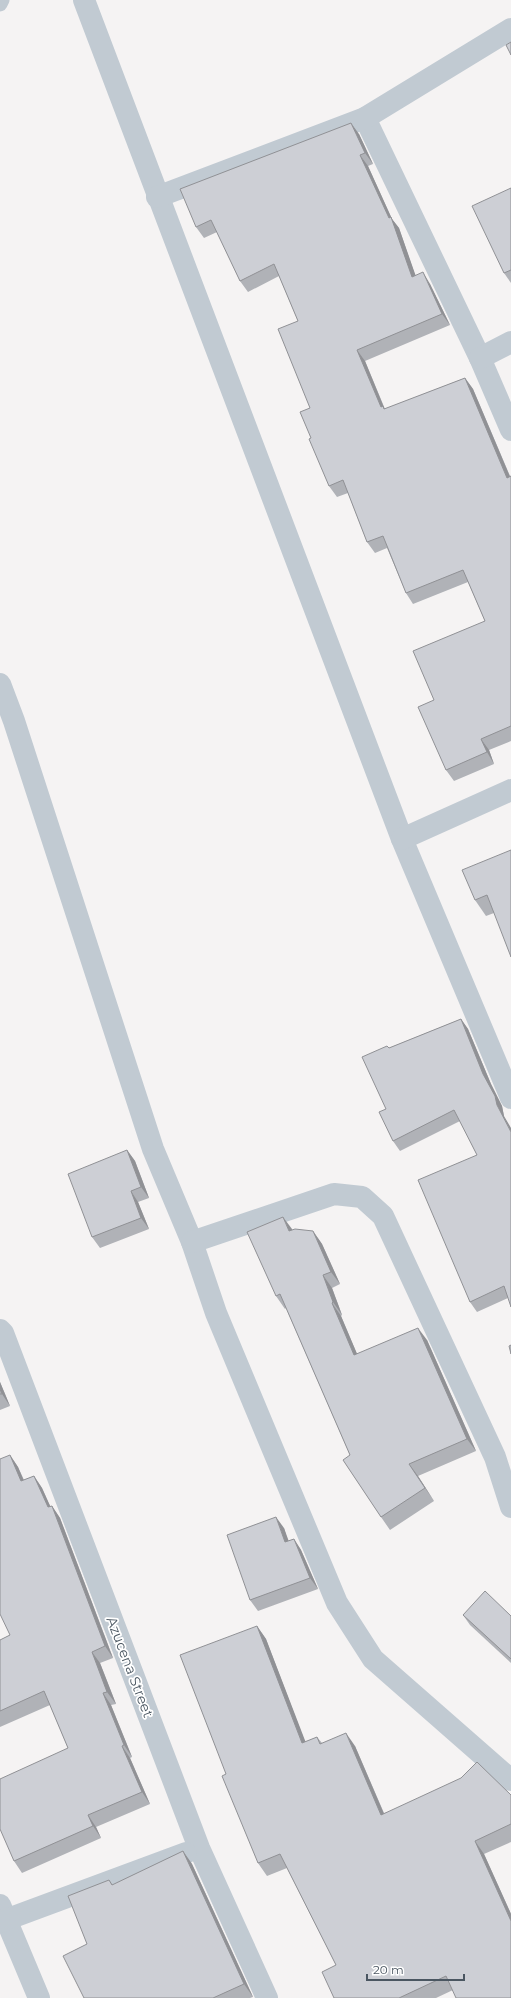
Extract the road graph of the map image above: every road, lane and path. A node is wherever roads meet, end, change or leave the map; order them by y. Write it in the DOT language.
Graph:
graph roads {
  1 [pos="2,0"];
  2 [pos="84,0"];
  3 [pos="0,4"];
  4 [pos="511,29"];
  5 [pos="365,118"];
  6 [pos="157,196"];
  7 [pos="511,342"];
  8 [pos="480,358"];
  9 [pos="511,430"];
  10 [pos="0,684"];
  11 [pos="511,790"];
  12 [pos="402,839"];
  13 [pos="511,1098"];
  14 [pos="192,1242"];
  15 [pos="1,1332"];
  16 [pos="511,1507"];
  17 [pos="511,1780"];
  18 [pos="199,1848"];
  19 [pos="2,1915"];
  20 [pos="39,1998"];
  21 [pos="267,1998"];
  1 -- 3 [label="lane"];
  2 -- 6 [label="street"];
  4 -- 5 [label="street"];
  5 -- 6 [label="street"];
  5 -- 8 [label="street"];
  6 -- 12 [label="street"];
  7 -- 8 [label="street"];
  8 -- 9 [label="street"];
  10 -- 14 [label="street"];
  11 -- 12 [label="street"];
  12 -- 13 [label="street"];
  14 -- 16 [label="street"];
  14 -- 17 [label="street"];
  15 -- 18 [label="street, Azucena Street"];
  18 -- 19 [label="street"];
  18 -- 21 [label="street, Azucena Street"];
  19 -- 20 [label="street"];
}
